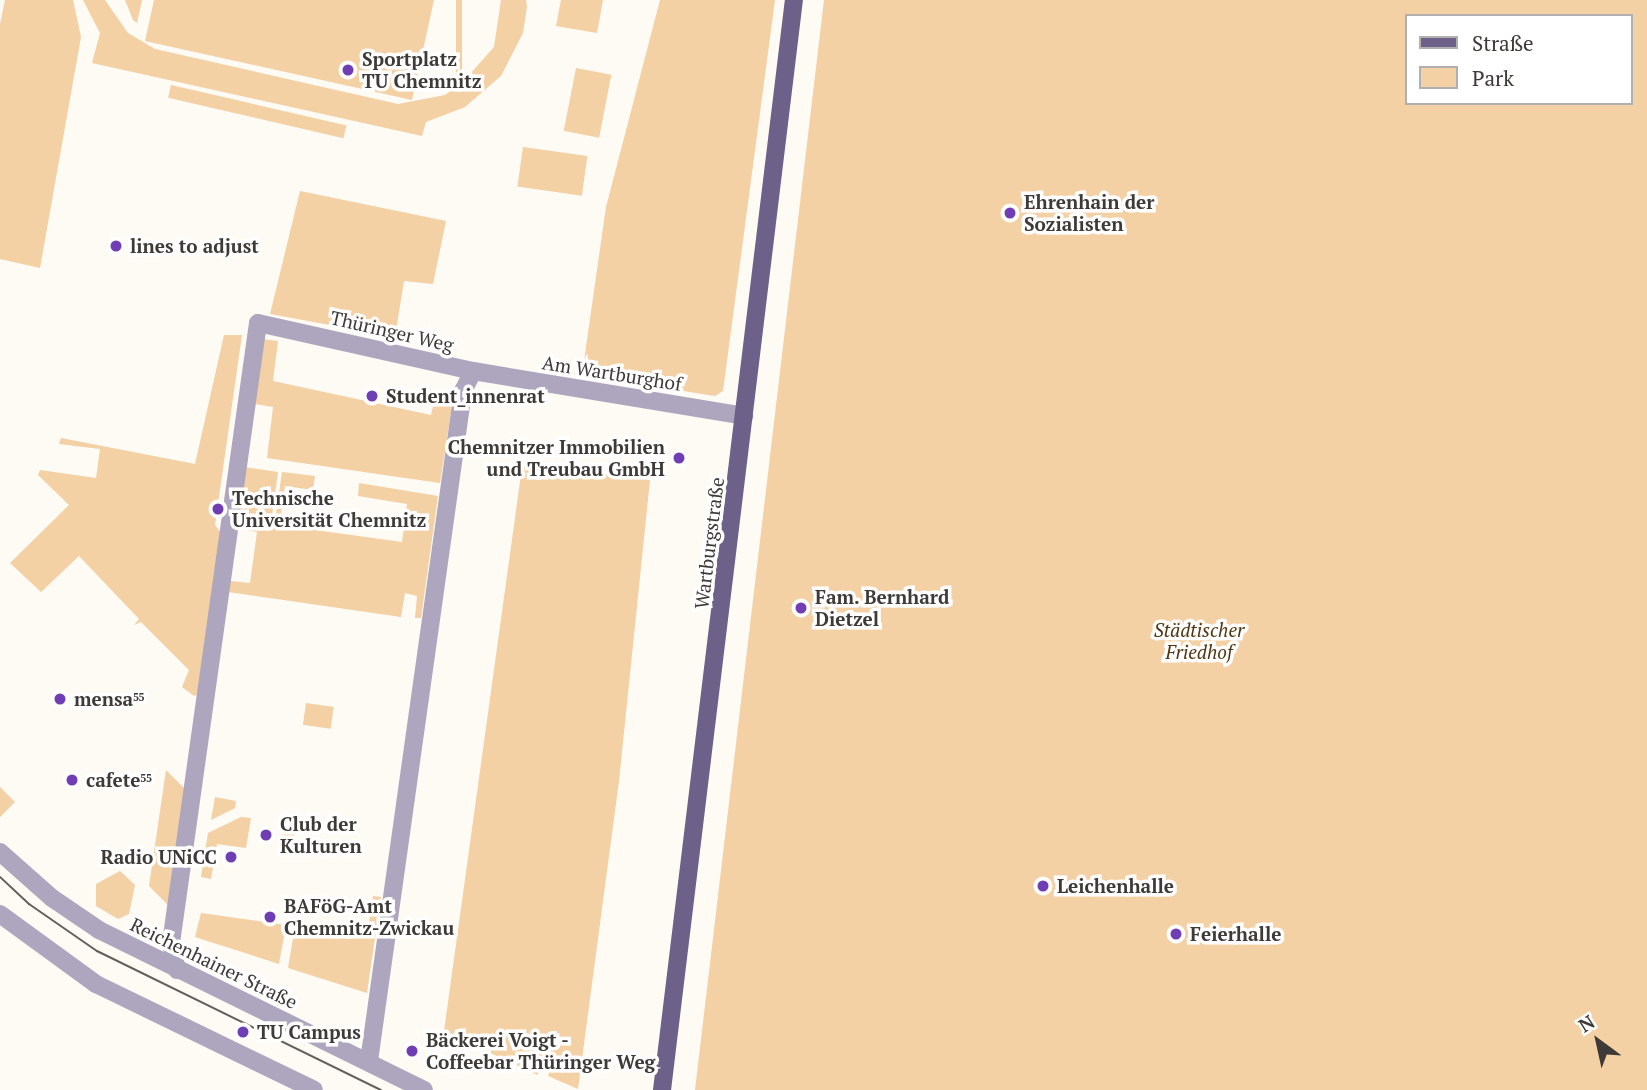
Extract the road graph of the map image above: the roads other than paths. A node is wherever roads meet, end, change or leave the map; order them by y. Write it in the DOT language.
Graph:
graph roads {
  1 [pos="794,0"];
  2 [pos="473,371"];
  3 [pos="744,416"];
  4 [pos="0,852"];
  5 [pos="0,914"];
  6 [pos="177,970"];
  7 [pos="369,1061"];
  8 [pos="314,1090"];
  9 [pos="424,1090"];
  10 [pos="662,1090"];
  1 -- 3 [label="main road, Wartburgstraße"];
  2 -- 3 [label="street, Am Wartburghof"];
  2 -- 6 [label="street, Thüringer Weg"];
  2 -- 7 [label="street, Thüringer Weg"];
  3 -- 10 [label="main road, Wartburgstraße"];
  4 -- 6 [label="street, Reichenhainer Straße"];
  5 -- 8 [label="street"];
  6 -- 7 [label="street, Reichenhainer Straße"];
  7 -- 9 [label="street, Reichenhainer Straße"];
}
